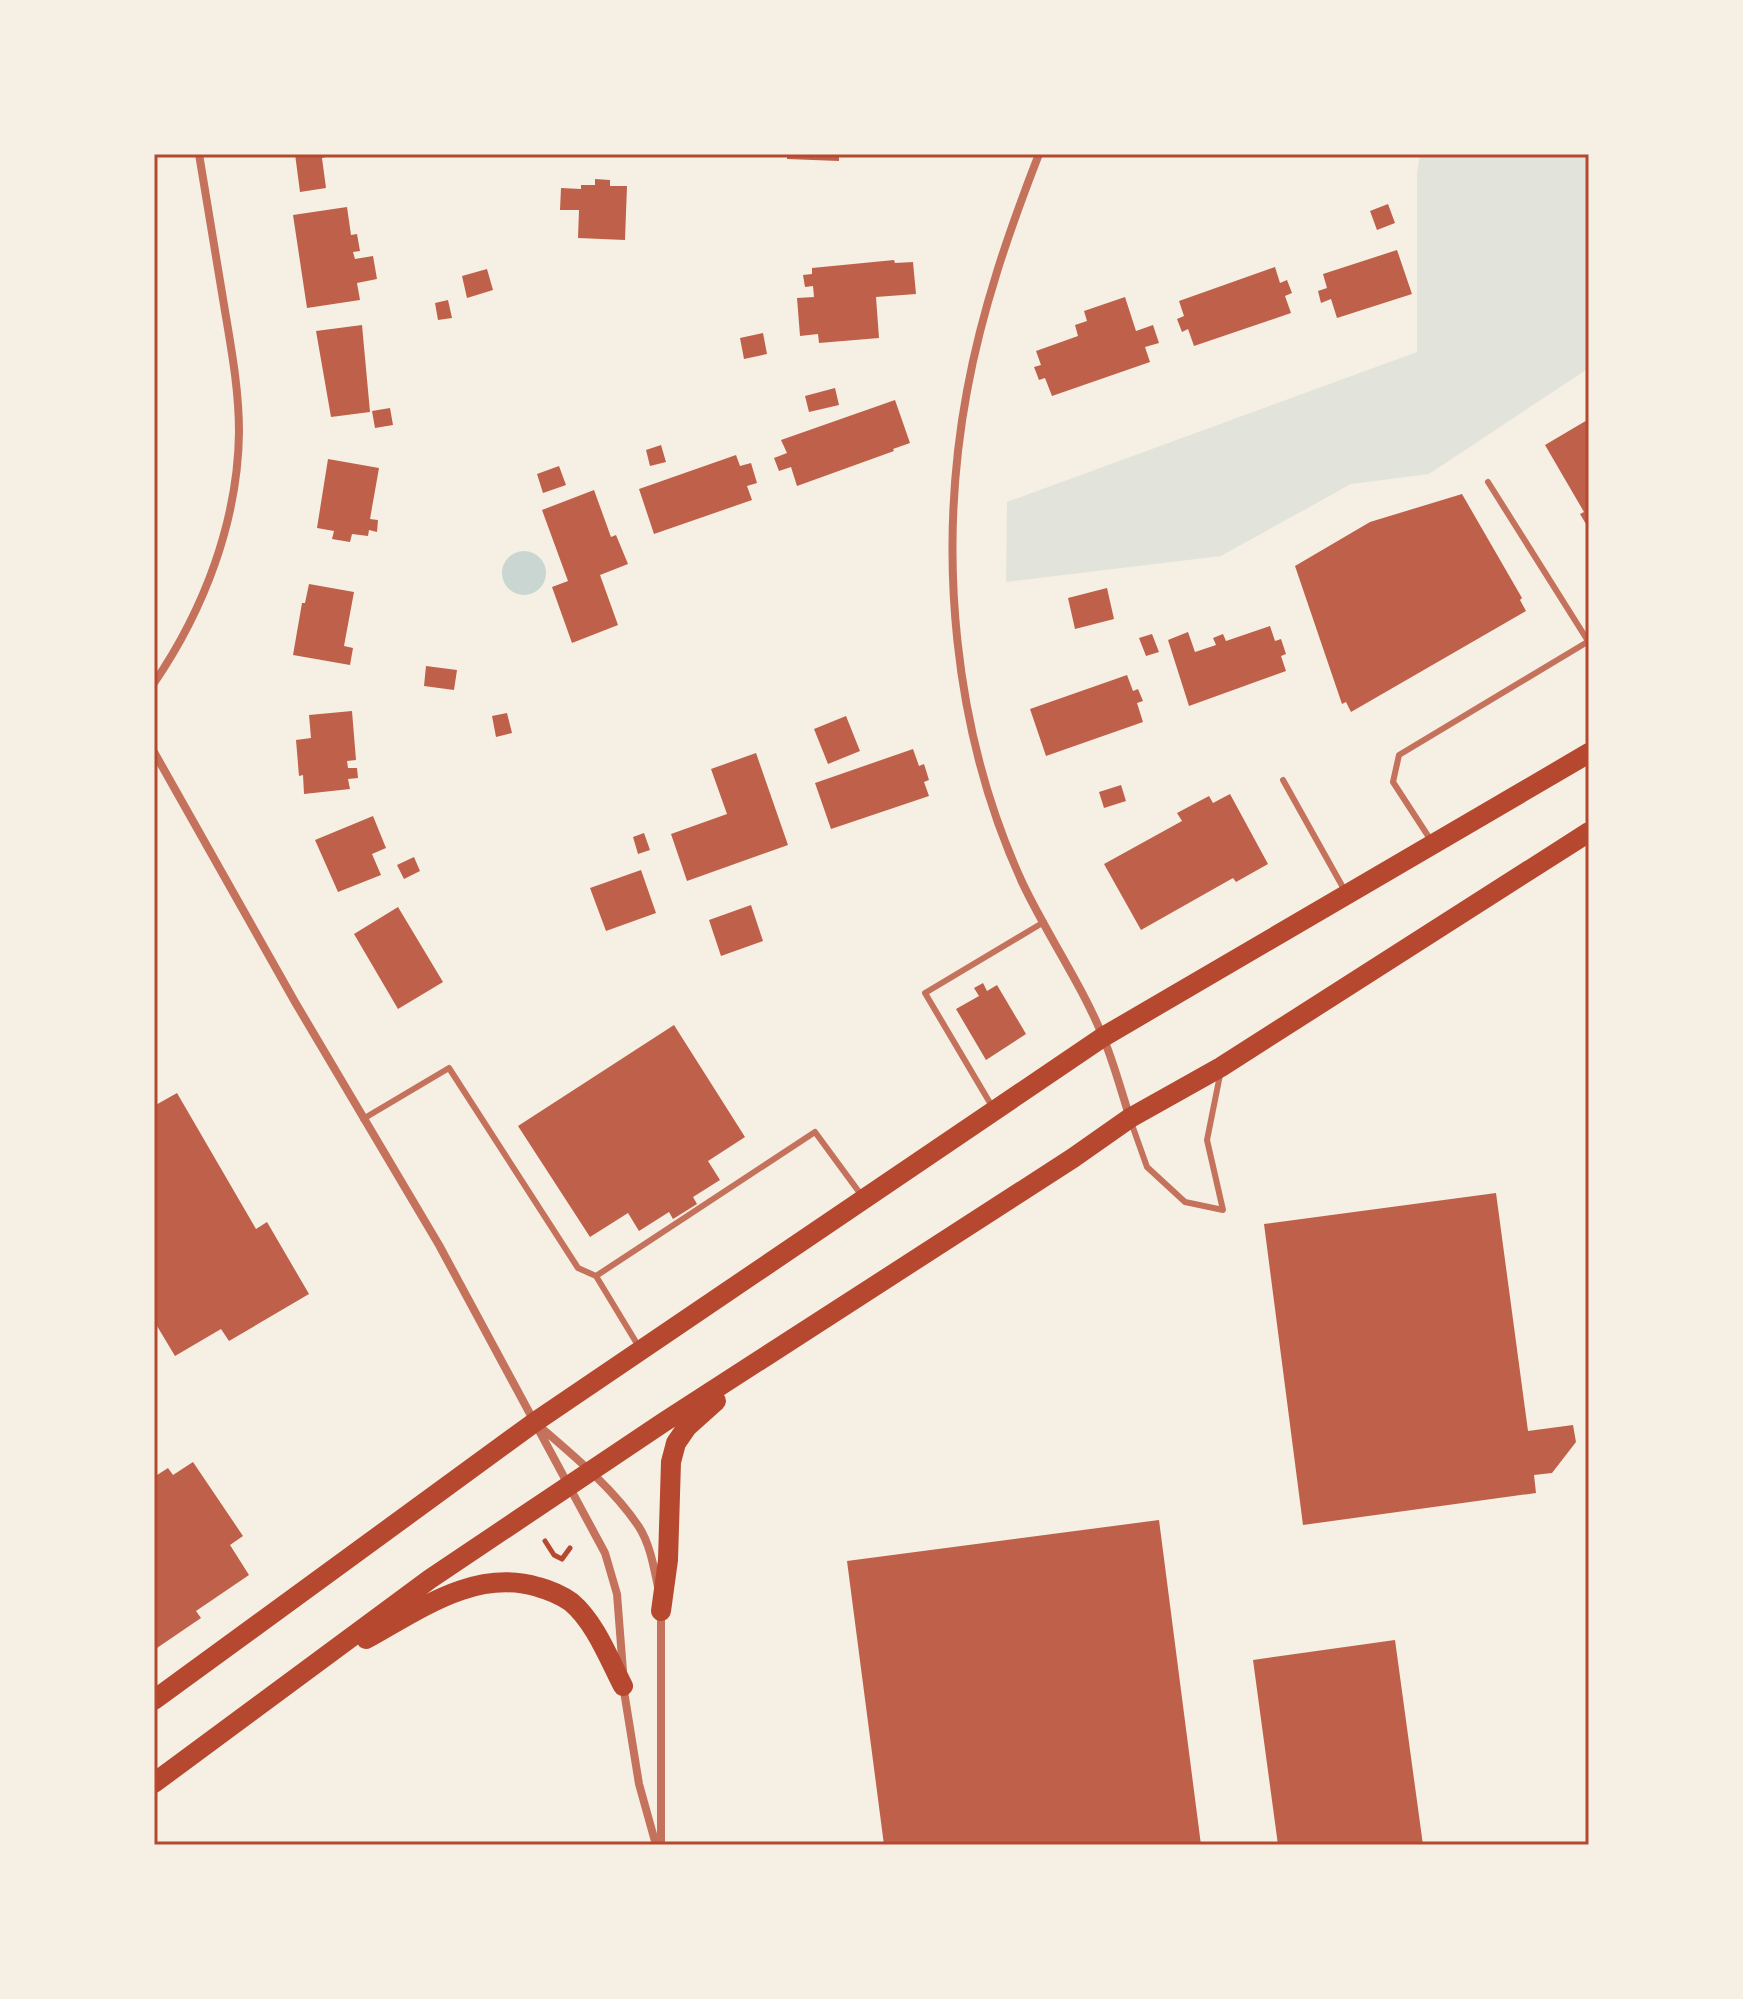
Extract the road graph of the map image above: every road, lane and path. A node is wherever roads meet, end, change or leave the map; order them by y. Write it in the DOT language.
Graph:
graph roads {
  1 [pos="199,154"];
  2 [pos="1039,154"];
  3 [pos="1488,482"];
  4 [pos="1589,641"];
  5 [pos="154,683"];
  6 [pos="154,752"];
  7 [pos="1589,753"];
  8 [pos="1283,780"];
  9 [pos="1589,832"];
  10 [pos="1433,844"];
  11 [pos="1347,894"];
  12 [pos="1044,922"];
  13 [pos="1103,1037"];
  14 [pos="1221,1067"];
  15 [pos="995,1111"];
  16 [pos="1130,1118"];
  17 [pos="363,1119"];
  18 [pos="864,1199"];
  19 [pos="596,1276"];
  20 [pos="640,1350"];
  21 [pos="760,1361"];
  22 [pos="535,1422"];
  23 [pos="591,1472"];
  24 [pos="568,1487"];
  25 [pos="545,1541"];
  26 [pos="570,1548"];
  27 [pos="661,1611"];
  28 [pos="296,1677"];
  29 [pos="623,1686"];
  30 [pos="154,1700"];
  31 [pos="154,1783"];
  32 [pos="658,1845"];
  1 -- 5 [label="street"];
  2 -- 12 [label="street"];
  3 -- 4 [label="lane"];
  4 -- 10 [label="lane"];
  6 -- 17 [label="street"];
  7 -- 10 [label="main road"];
  8 -- 11 [label="lane"];
  9 -- 14 [label="main road"];
  10 -- 11 [label="main road"];
  11 -- 13 [label="main road"];
  12 -- 13 [label="street"];
  12 -- 15 [label="lane"];
  13 -- 15 [label="main road"];
  13 -- 16 [label="street"];
  14 -- 16 [label="main road"];
  14 -- 16 [label="lane"];
  15 -- 18 [label="main road"];
  16 -- 21 [label="main road"];
  17 -- 19 [label="lane"];
  17 -- 22 [label="street"];
  18 -- 19 [label="lane"];
  18 -- 20 [label="main road"];
  19 -- 20 [label="lane"];
  20 -- 22 [label="main road"];
  21 -- 23 [label="main road"];
  21 -- 27 [label="main road"];
  22 -- 23 [label="street"];
  22 -- 24 [label="street"];
  22 -- 30 [label="main road"];
  23 -- 24 [label="main road"];
  23 -- 27 [label="street"];
  24 -- 28 [label="main road"];
  24 -- 29 [label="street"];
  25 -- 26 [label="path"];
  27 -- 32 [label="street"];
  28 -- 29 [label="main road"];
  28 -- 31 [label="main road"];
  29 -- 32 [label="street"];
}
